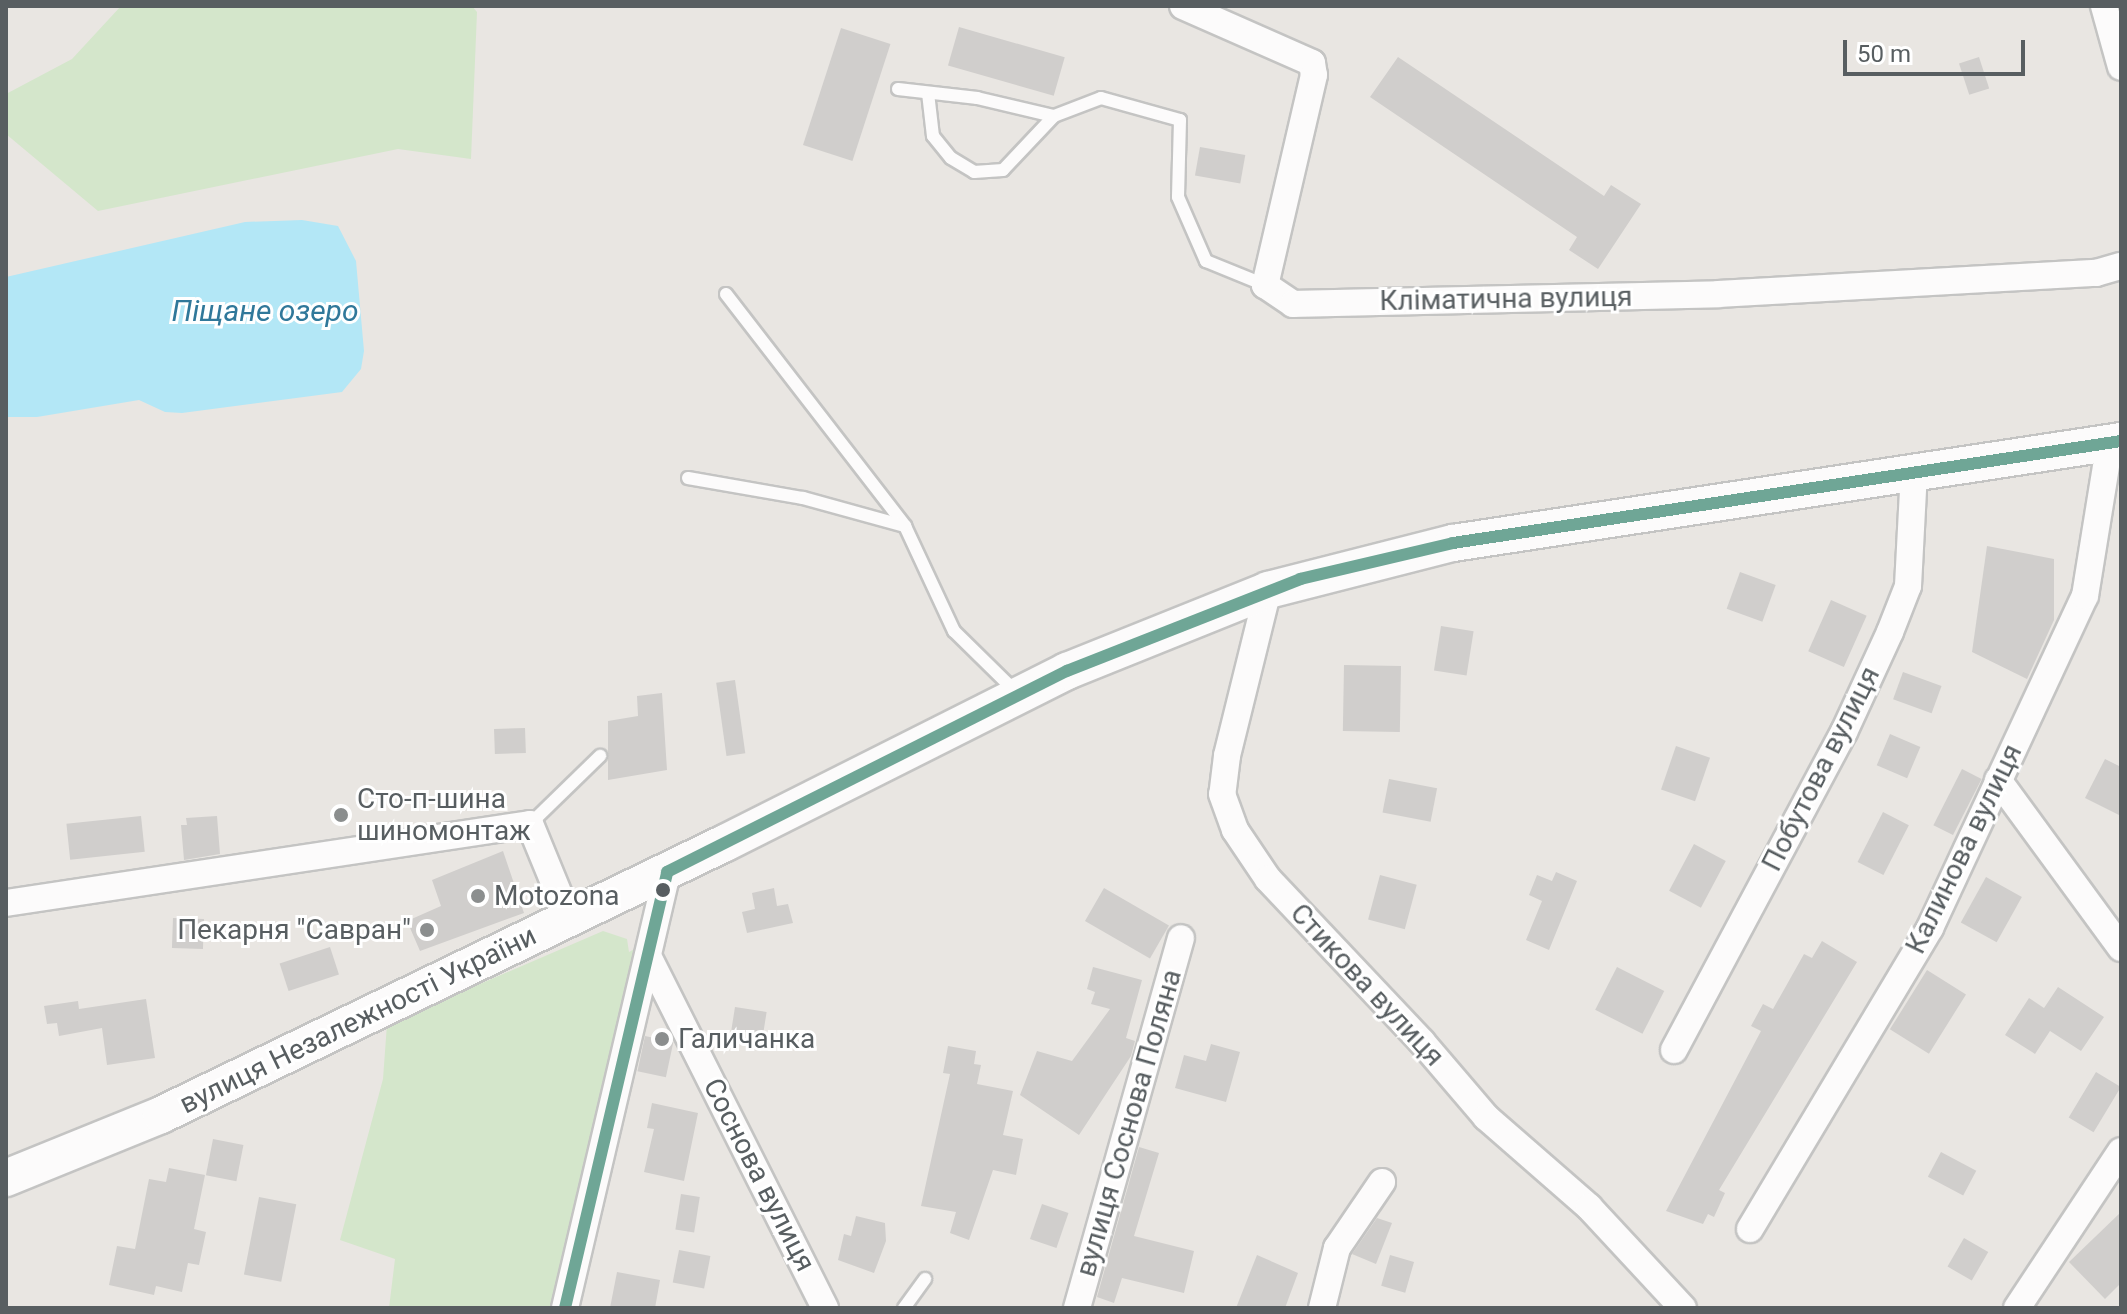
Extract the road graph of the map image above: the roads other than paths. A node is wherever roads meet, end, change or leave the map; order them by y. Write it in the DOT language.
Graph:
graph roads {
  1 [pos="1183,6"];
  2 [pos="2104,6"];
  3 [pos="2121,67"];
  4 [pos="898,89"];
  5 [pos="928,93"];
  6 [pos="1054,116"];
  7 [pos="2121,266"];
  8 [pos="1265,285"];
  9 [pos="726,294"];
  10 [pos="2115,442"];
  11 [pos="1914,472"];
  12 [pos="688,478"];
  13 [pos="905,526"];
  14 [pos="1268,590"];
  15 [pos="1021,697"];
  16 [pos="600,756"];
  17 [pos="1998,780"];
  18 [pos="530,824"];
  19 [pos="667,872"];
  20 [pos="6,903"];
  21 [pos="569,919"];
  22 [pos="1181,938"];
  23 [pos="2121,948"];
  24 [pos="648,956"];
  25 [pos="1674,1050"];
  26 [pos="2121,1151"];
  27 [pos="6,1178"];
  28 [pos="1382,1182"];
  29 [pos="1750,1229"];
  30 [pos="925,1279"];
  31 [pos="565,1308"];
  32 [pos="825,1308"];
  33 [pos="904,1308"];
  34 [pos="1077,1308"];
  35 [pos="1322,1308"];
  36 [pos="1683,1308"];
  37 [pos="2017,1308"];
  1 -- 8 [label="street"];
  2 -- 3 [label="street"];
  4 -- 5 [label="lane"];
  5 -- 6 [label="lane"];
  5 -- 6 [label="lane"];
  6 -- 8 [label="lane"];
  7 -- 8 [label="street, Кліматична вулиця"];
  9 -- 13 [label="lane"];
  10 -- 11 [label="main road, вулиця Незалежності України"];
  10 -- 17 [label="street, Калинова вулиця"];
  11 -- 14 [label="main road, вулиця Незалежності України"];
  11 -- 25 [label="street, Побутова вулиця"];
  12 -- 13 [label="lane"];
  13 -- 15 [label="lane"];
  14 -- 15 [label="main road, вулиця Незалежності України"];
  14 -- 36 [label="street, Стикова вулиця"];
  15 -- 19 [label="main road, вулиця Незалежності України"];
  16 -- 18 [label="lane"];
  17 -- 23 [label="street"];
  17 -- 29 [label="street, Калинова вулиця"];
  18 -- 20 [label="street"];
  18 -- 21 [label="street"];
  19 -- 21 [label="main road, вулиця Незалежності України"];
  19 -- 24 [label="street"];
  21 -- 27 [label="main road, вулиця Незалежності України"];
  22 -- 34 [label="street, вулиця Соснова Поляна"];
  24 -- 31 [label="street"];
  24 -- 32 [label="street, Соснова вулиця"];
  26 -- 37 [label="street"];
  28 -- 35 [label="street"];
  30 -- 33 [label="lane"];
}
